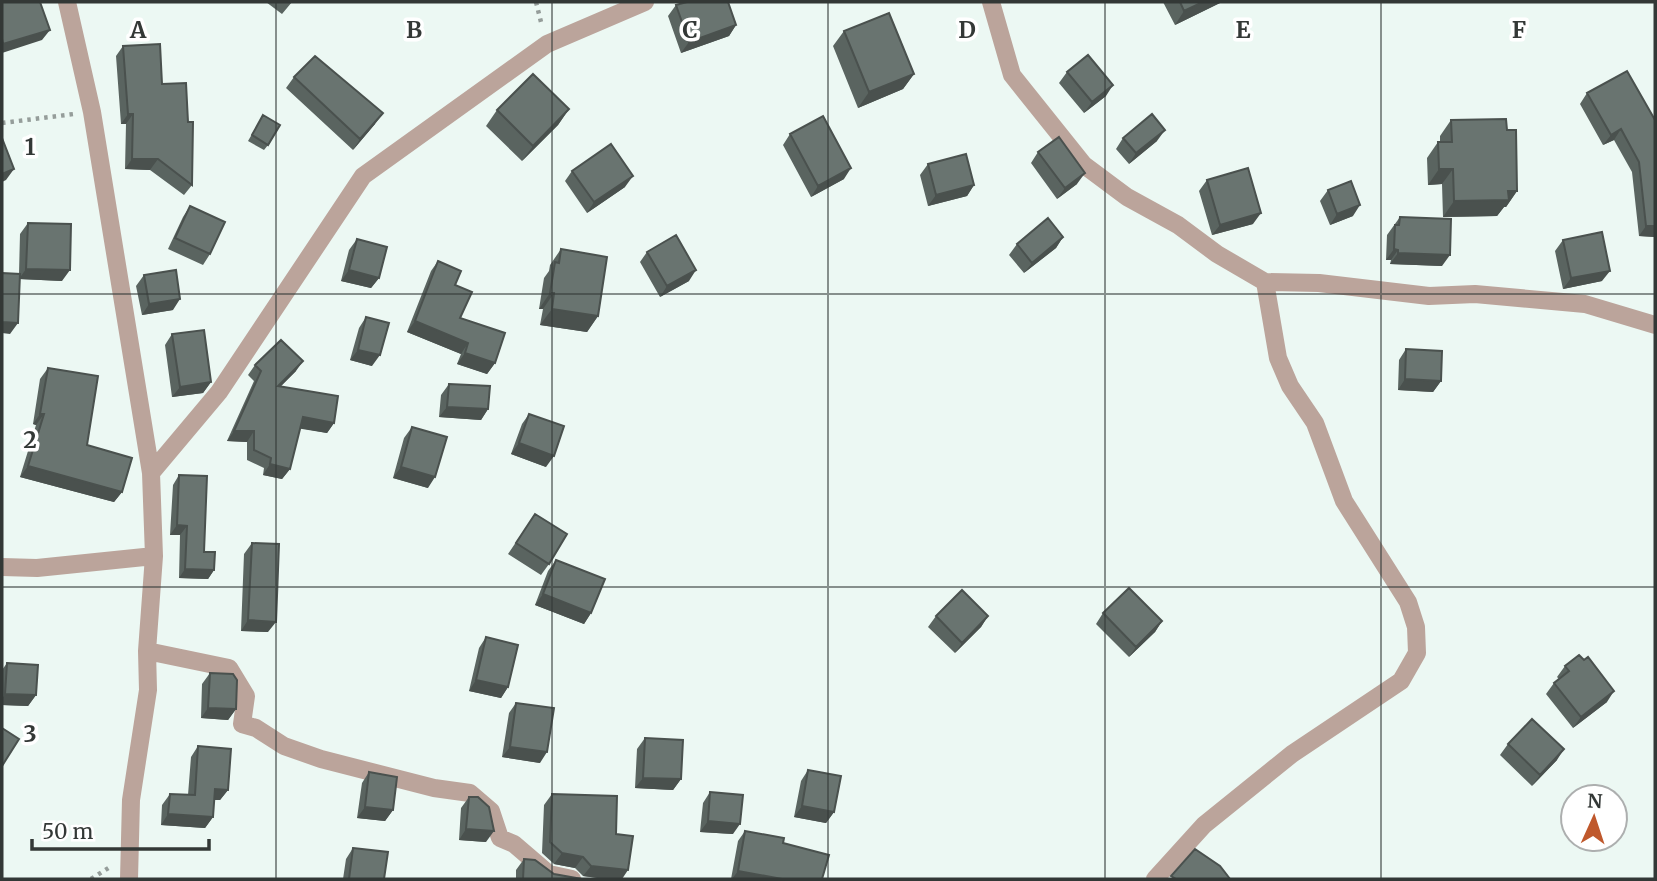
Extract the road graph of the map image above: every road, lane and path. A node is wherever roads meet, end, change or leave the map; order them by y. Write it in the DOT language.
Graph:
graph roads {
  1 [pos="67,2"];
  2 [pos="645,2"];
  3 [pos="991,2"];
  4 [pos="92,112"];
  5 [pos="2,123"];
  6 [pos="1265,282"];
  7 [pos="1655,325"];
  8 [pos="150,472"];
  9 [pos="154,556"];
  10 [pos="2,567"];
  11 [pos="147,651"];
  12 [pos="130,879"];
  13 [pos="572,879"];
  14 [pos="1155,879"];
  1 -- 4 [label="street"];
  2 -- 8 [label="street"];
  3 -- 6 [label="street"];
  4 -- 5 [label="path"];
  4 -- 8 [label="street"];
  6 -- 7 [label="street"];
  6 -- 14 [label="street"];
  8 -- 9 [label="street"];
  9 -- 10 [label="street"];
  9 -- 11 [label="street"];
  11 -- 12 [label="street"];
  11 -- 13 [label="street"];
}
